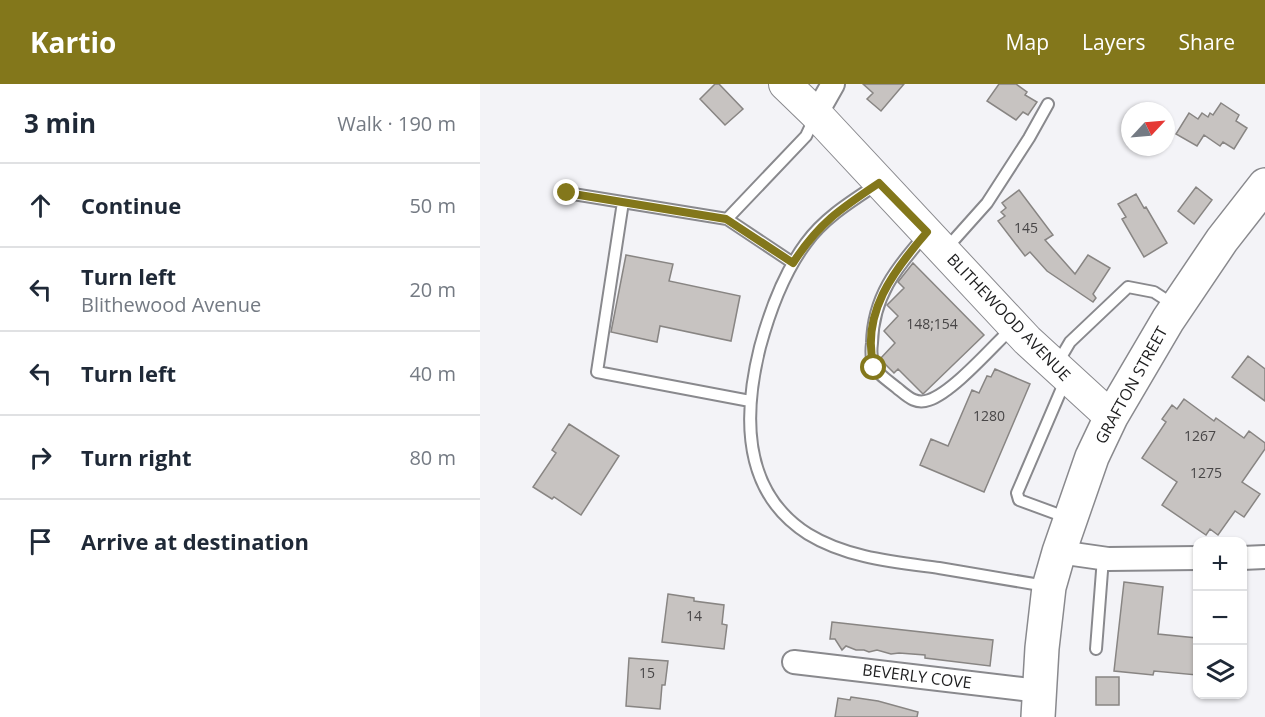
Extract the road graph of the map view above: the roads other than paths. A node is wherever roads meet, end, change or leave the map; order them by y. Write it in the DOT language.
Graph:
graph roads {
  1 [pos="786,84"];
  2 [pos="833,84"];
  3 [pos="1047,104"];
  4 [pos="816,114"];
  5 [pos="879,183"];
  6 [pos="1265,184"];
  7 [pos="567,193"];
  8 [pos="623,202"];
  9 [pos="726,219"];
  10 [pos="936,241"];
  11 [pos="793,263"];
  12 [pos="1177,307"];
  13 [pos="1014,326"];
  14 [pos="1061,372"];
  15 [pos="750,401"];
  16 [pos="1111,417"];
  17 [pos="1071,519"];
  18 [pos="1059,552"];
  19 [pos="1265,557"];
  20 [pos="1103,558"];
  21 [pos="1193,558"];
  22 [pos="1247,558"];
  23 [pos="1049,587"];
  24 [pos="1096,649"];
  25 [pos="794,662"];
  26 [pos="1039,704"];
  1 -- 4 [label="street, BLITHEWOOD AVENUE"];
  2 -- 4 [label="street"];
  3 -- 10 [label="lane"];
  4 -- 5 [label="street, BLITHEWOOD AVENUE"];
  4 -- 9 [label="lane"];
  5 -- 10 [label="street, BLITHEWOOD AVENUE"];
  5 -- 11 [label="lane"];
  6 -- 12 [label="highway, GRAFTON STREET"];
  7 -- 8 [label="lane"];
  8 -- 9 [label="lane"];
  8 -- 15 [label="lane"];
  9 -- 11 [label="lane"];
  10 -- 13 [label="street, BLITHEWOOD AVENUE"];
  10 -- 13 [label="lane"];
  11 -- 15 [label="lane"];
  12 -- 14 [label="lane"];
  12 -- 16 [label="highway, GRAFTON STREET"];
  13 -- 14 [label="street, BLITHEWOOD AVENUE"];
  14 -- 16 [label="street, BLITHEWOOD AVENUE"];
  14 -- 17 [label="lane"];
  15 -- 23 [label="lane"];
  16 -- 17 [label="highway, GRAFTON STREET"];
  17 -- 18 [label="highway, GRAFTON STREET"];
  18 -- 20 [label="street"];
  18 -- 23 [label="highway, GRAFTON STREET"];
  19 -- 22 [label="street"];
  20 -- 21 [label="street"];
  20 -- 24 [label="lane"];
  23 -- 26 [label="highway, GRAFTON STREET"];
  25 -- 26 [label="street, BEVERLY COVE"];
}
